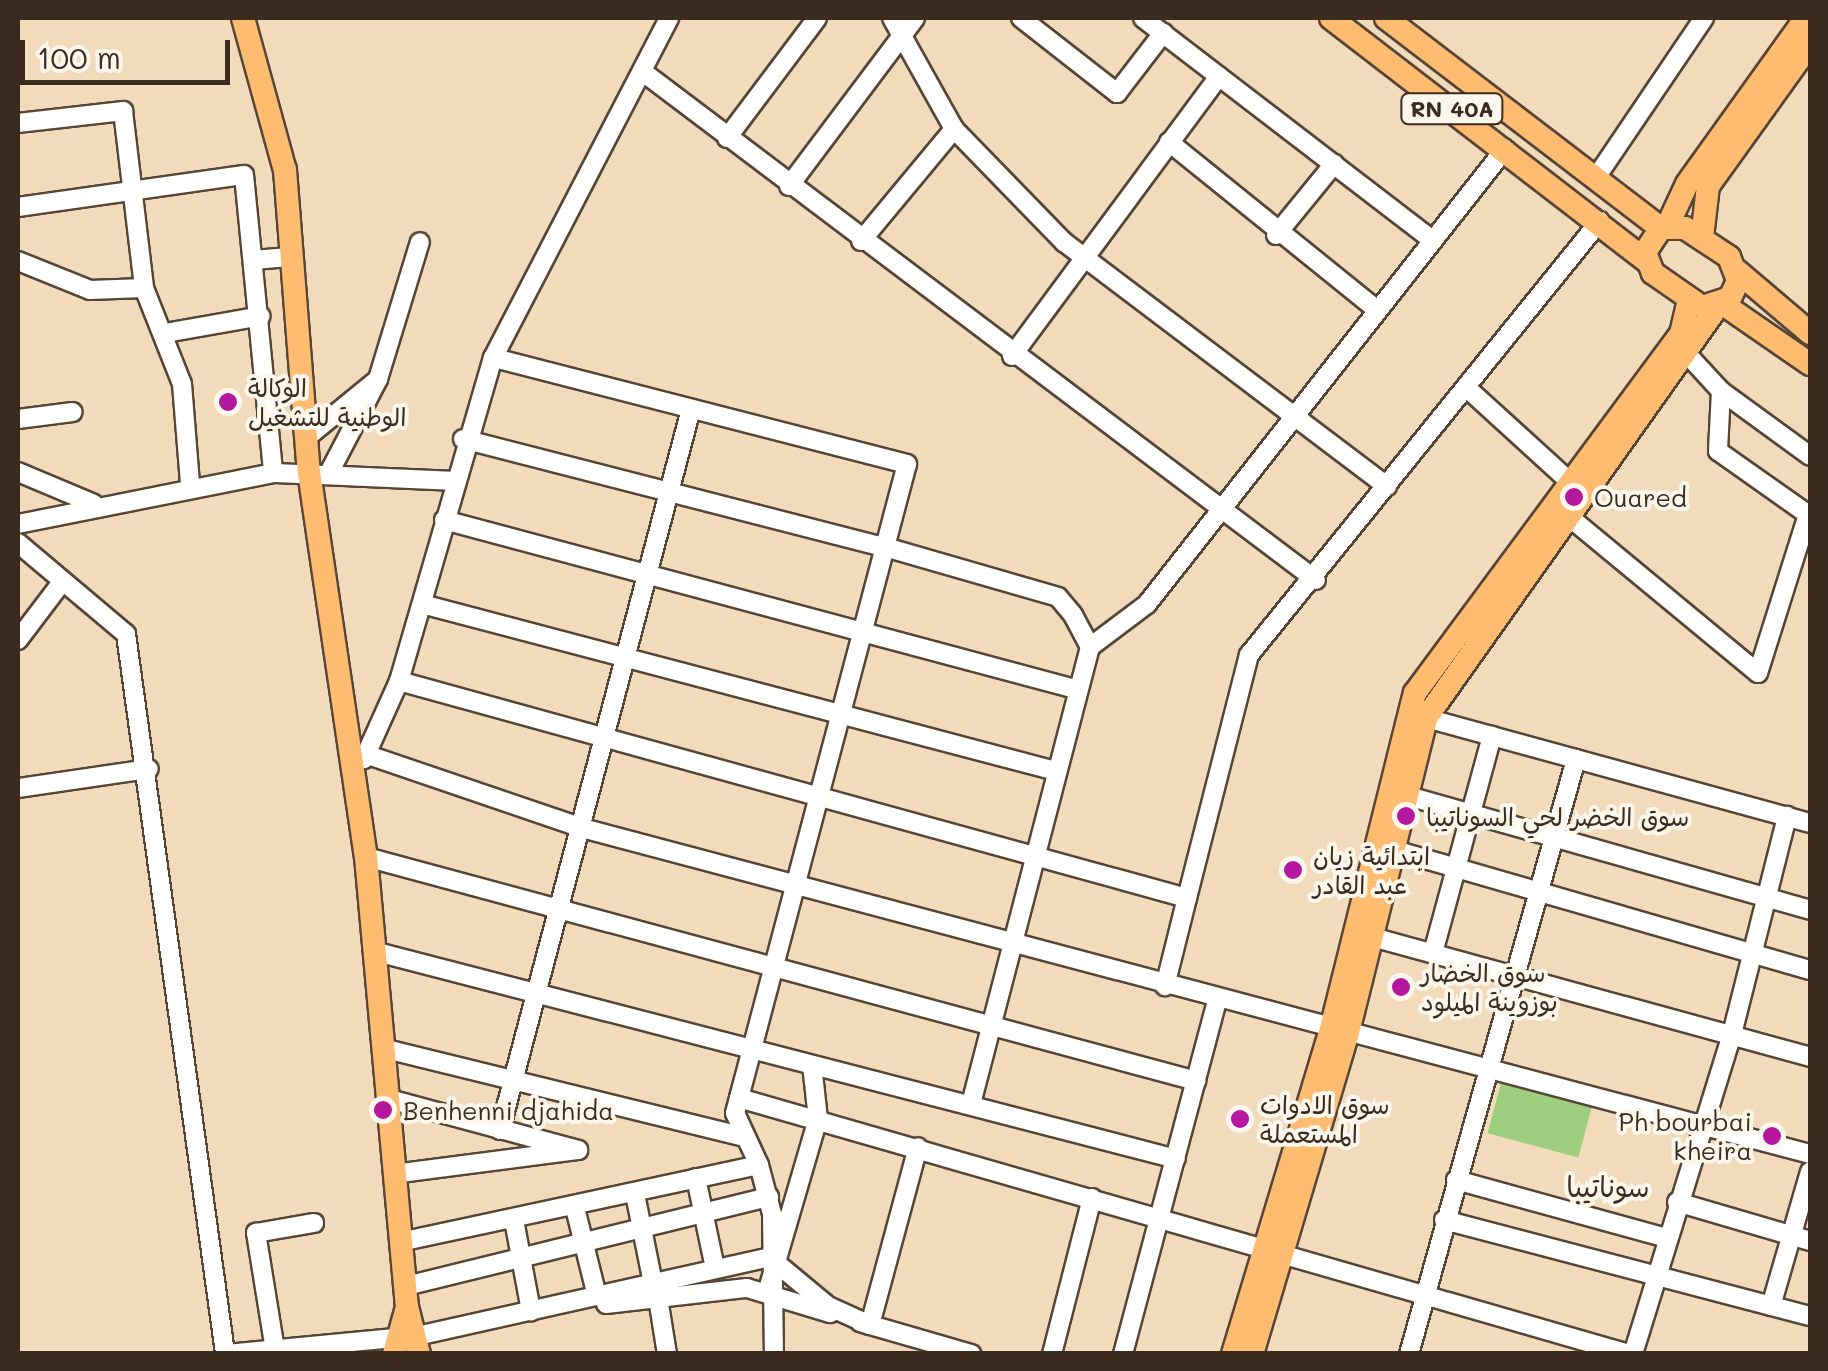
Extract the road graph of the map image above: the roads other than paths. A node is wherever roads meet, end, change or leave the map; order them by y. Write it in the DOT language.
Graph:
graph roads {
  1 [pos="243,18"];
  2 [pos="670,18"];
  3 [pos="817,18"];
  4 [pos="892,18"];
  5 [pos="914,18"];
  6 [pos="1021,18"];
  7 [pos="1144,18"];
  8 [pos="1331,18"];
  9 [pos="1386,18"];
  10 [pos="1704,18"];
  11 [pos="1164,33"];
  12 [pos="900,36"];
  13 [pos="1805,39"];
  14 [pos="643,72"];
  15 [pos="1219,76"];
  16 [pos="18,122"];
  17 [pos="954,129"];
  18 [pos="727,138"];
  19 [pos="1168,142"];
  20 [pos="1505,149"];
  21 [pos="1334,164"];
  22 [pos="1598,176"];
  23 [pos="788,186"];
  24 [pos="132,195"];
  25 [pos="18,207"];
  26 [pos="1600,221"];
  27 [pos="1664,228"];
  28 [pos="1276,234"];
  29 [pos="1702,238"];
  30 [pos="1432,240"];
  31 [pos="862,241"];
  32 [pos="420,242"];
  33 [pos="292,257"];
  34 [pos="1081,258"];
  35 [pos="254,260"];
  36 [pos="1646,260"];
  37 [pos="18,261"];
  38 [pos="1737,271"];
  39 [pos="144,288"];
  40 [pos="1689,300"];
  41 [pos="1720,305"];
  42 [pos="1377,310"];
  43 [pos="261,316"];
  44 [pos="165,332"];
  45 [pos="1810,333"];
  46 [pos="1687,354"];
  47 [pos="1012,356"];
  48 [pos="493,358"];
  49 [pos="1810,364"];
  50 [pos="378,379"];
  51 [pos="1469,390"];
  52 [pos="1722,391"];
  53 [pos="691,410"];
  54 [pos="74,412"];
  55 [pos="1295,415"];
  56 [pos="18,420"];
  57 [pos="306,438"];
  58 [pos="463,439"];
  59 [pos="1810,456"];
  60 [pos="18,472"];
  61 [pos="320,472"];
  62 [pos="273,473"];
  63 [pos="1568,480"];
  64 [pos="454,481"];
  65 [pos="190,483"];
  66 [pos="1387,486"];
  67 [pos="669,492"];
  68 [pos="1550,500"];
  69 [pos="94,504"];
  70 [pos="1219,512"];
  71 [pos="1809,515"];
  72 [pos="1569,517"];
  73 [pos="444,520"];
  74 [pos="18,524"];
  75 [pos="18,543"];
  76 [pos="885,548"];
  77 [pos="648,576"];
  78 [pos="1316,580"];
  79 [pos="62,582"];
  80 [pos="422,604"];
  81 [pos="862,631"];
  82 [pos="18,640"];
  83 [pos="1090,646"];
  84 [pos="626,656"];
  85 [pos="399,681"];
  86 [pos="1075,688"];
  87 [pos="841,712"];
  88 [pos="1426,718"];
  89 [pos="1492,736"];
  90 [pos="605,738"];
  91 [pos="1576,759"];
  92 [pos="361,761"];
  93 [pos="149,769"];
  94 [pos="1052,770"];
  95 [pos="18,788"];
  96 [pos="1408,796"];
  97 [pos="818,798"];
  98 [pos="1471,814"];
  99 [pos="1787,816"];
  100 [pos="1810,823"];
  101 [pos="582,828"];
  102 [pos="1554,839"];
  103 [pos="1394,850"];
  104 [pos="366,858"];
  105 [pos="1033,859"];
  106 [pos="1457,867"];
  107 [pos="796,883"];
  108 [pos="1538,890"];
  109 [pos="1766,897"];
  110 [pos="1187,898"];
  111 [pos="1810,910"];
  112 [pos="559,914"];
  113 [pos="1372,937"];
  114 [pos="1013,944"];
  115 [pos="377,952"];
  116 [pos="1433,953"];
  117 [pos="1752,956"];
  118 [pos="773,967"];
  119 [pos="1810,970"];
  120 [pos="1518,975"];
  121 [pos="1165,986"];
  122 [pos="539,992"];
  123 [pos="1217,1001"];
  124 [pos="990,1026"];
  125 [pos="1339,1034"];
  126 [pos="1732,1034"];
  127 [pos="386,1050"];
  128 [pos="751,1050"];
  129 [pos="1810,1057"];
  130 [pos="812,1066"];
  131 [pos="1490,1068"];
  132 [pos="517,1078"];
  133 [pos="1196,1081"];
  134 [pos="739,1098"];
  135 [pos="389,1099"];
  136 [pos="971,1104"];
  137 [pos="818,1120"];
  138 [pos="1706,1122"];
  139 [pos="500,1130"];
  140 [pos="741,1136"];
  141 [pos="918,1147"];
  142 [pos="1810,1154"];
  143 [pos="1176,1160"];
  144 [pos="758,1165"];
  145 [pos="1810,1172"];
  146 [pos="394,1174"];
  147 [pos="696,1178"];
  148 [pos="1456,1180"];
  149 [pos="635,1194"];
  150 [pos="769,1196"];
  151 [pos="1092,1198"];
  152 [pos="1678,1202"];
  153 [pos="575,1208"];
  154 [pos="704,1214"];
  155 [pos="1161,1218"];
  156 [pos="514,1220"];
  157 [pos="1444,1220"];
  158 [pos="314,1224"];
  159 [pos="642,1228"];
  160 [pos="1791,1235"];
  161 [pos="1667,1238"];
  162 [pos="1810,1241"];
  163 [pos="400,1242"];
  164 [pos="583,1242"];
  165 [pos="1273,1252"];
  166 [pos="521,1257"];
  167 [pos="775,1261"];
  168 [pos="716,1268"];
  169 [pos="1656,1274"];
  170 [pos="656,1290"];
  171 [pos="768,1292"];
  172 [pos="597,1296"];
  173 [pos="1425,1296"];
  174 [pos="406,1297"];
  175 [pos="1771,1306"];
  176 [pos="531,1311"];
  177 [pos="1810,1316"];
  178 [pos="870,1325"];
  179 [pos="418,1345"];
  180 [pos="393,1346"];
  181 [pos="275,1350"];
  182 [pos="225,1354"];
  183 [pos="667,1354"];
  184 [pos="774,1354"];
  185 [pos="971,1354"];
  186 [pos="1052,1354"];
  187 [pos="1123,1354"];
  188 [pos="1233,1354"];
  189 [pos="1252,1354"];
  190 [pos="1409,1354"];
  191 [pos="1631,1354"];
  1 -- 33 [label="main road"];
  2 -- 14 [label="street"];
  3 -- 18 [label="street"];
  4 -- 12 [label="street"];
  5 -- 12 [label="street"];
  6 -- 11 [label="street"];
  7 -- 11 [label="street"];
  8 -- 20 [label="main road, RN 40A"];
  9 -- 22 [label="main road, RN 40A"];
  10 -- 22 [label="street"];
  11 -- 15 [label="street"];
  12 -- 17 [label="street"];
  12 -- 23 [label="street"];
  13 -- 27 [label="main road"];
  13 -- 29 [label="main road"];
  14 -- 18 [label="street"];
  14 -- 48 [label="street"];
  15 -- 19 [label="street"];
  15 -- 21 [label="street"];
  16 -- 24 [label="street"];
  17 -- 31 [label="street"];
  17 -- 34 [label="street"];
  18 -- 23 [label="street"];
  19 -- 28 [label="street"];
  19 -- 34 [label="street"];
  20 -- 26 [label="main road, RN 40A"];
  20 -- 30 [label="street"];
  21 -- 28 [label="street"];
  21 -- 30 [label="street"];
  22 -- 27 [label="main road, RN 40A"];
  23 -- 31 [label="street"];
  24 -- 25 [label="street"];
  24 -- 35 [label="street"];
  24 -- 39 [label="street"];
  26 -- 36 [label="main road, RN 40A"];
  26 -- 51 [label="street"];
  27 -- 29 [label="main road"];
  27 -- 36 [label="main road"];
  28 -- 42 [label="street"];
  29 -- 38 [label="main road"];
  30 -- 42 [label="street"];
  31 -- 47 [label="street"];
  32 -- 50 [label="street"];
  33 -- 35 [label="street"];
  33 -- 57 [label="main road"];
  34 -- 47 [label="street"];
  34 -- 55 [label="street"];
  35 -- 43 [label="street"];
  36 -- 40 [label="main road"];
  37 -- 39 [label="street"];
  38 -- 41 [label="main road"];
  38 -- 45 [label="main road"];
  39 -- 44 [label="street"];
  40 -- 41 [label="main road"];
  40 -- 63 [label="main road"];
  41 -- 46 [label="main road"];
  41 -- 49 [label="main road"];
  42 -- 55 [label="street"];
  43 -- 44 [label="street"];
  43 -- 62 [label="street"];
  44 -- 65 [label="street"];
  46 -- 52 [label="street"];
  46 -- 72 [label="main road"];
  47 -- 70 [label="street"];
  48 -- 53 [label="street"];
  48 -- 58 [label="street"];
  50 -- 57 [label="street"];
  50 -- 61 [label="street"];
  51 -- 63 [label="street"];
  51 -- 66 [label="street"];
  52 -- 59 [label="street"];
  52 -- 71 [label="street"];
  53 -- 67 [label="street"];
  53 -- 76 [label="street"];
  54 -- 56 [label="street"];
  55 -- 66 [label="street"];
  55 -- 70 [label="street"];
  57 -- 61 [label="main road"];
  58 -- 64 [label="street"];
  58 -- 67 [label="street"];
  60 -- 69 [label="street"];
  61 -- 62 [label="street"];
  61 -- 64 [label="street"];
  61 -- 92 [label="main road"];
  62 -- 65 [label="street"];
  63 -- 68 [label="main road"];
  64 -- 73 [label="street"];
  65 -- 69 [label="street"];
  66 -- 78 [label="street"];
  67 -- 76 [label="street"];
  67 -- 77 [label="street"];
  68 -- 72 [label="street"];
  68 -- 125 [label="main road"];
  69 -- 74 [label="street"];
  70 -- 78 [label="street"];
  70 -- 83 [label="street"];
  71 -- 72 [label="street"];
  72 -- 88 [label="main road"];
  73 -- 77 [label="street"];
  73 -- 80 [label="street"];
  75 -- 79 [label="street"];
  76 -- 81 [label="street"];
  76 -- 83 [label="street"];
  77 -- 81 [label="street"];
  77 -- 84 [label="street"];
  78 -- 110 [label="street"];
  79 -- 82 [label="street"];
  79 -- 93 [label="street"];
  80 -- 84 [label="street"];
  80 -- 85 [label="street"];
  81 -- 86 [label="street"];
  81 -- 87 [label="street"];
  83 -- 86 [label="street"];
  84 -- 87 [label="street"];
  84 -- 90 [label="street"];
  85 -- 90 [label="street"];
  85 -- 92 [label="street"];
  86 -- 94 [label="street"];
  87 -- 94 [label="street"];
  87 -- 97 [label="street"];
  88 -- 89 [label="street"];
  88 -- 96 [label="main road"];
  89 -- 91 [label="street"];
  89 -- 98 [label="street"];
  90 -- 97 [label="street"];
  90 -- 101 [label="street"];
  91 -- 99 [label="street"];
  91 -- 102 [label="street"];
  92 -- 101 [label="street"];
  92 -- 104 [label="main road"];
  93 -- 95 [label="street"];
  93 -- 182 [label="street"];
  94 -- 105 [label="street"];
  96 -- 98 [label="street"];
  96 -- 103 [label="main road"];
  97 -- 105 [label="street"];
  97 -- 107 [label="street"];
  98 -- 102 [label="street"];
  98 -- 106 [label="street"];
  99 -- 100 [label="street"];
  99 -- 109 [label="street"];
  101 -- 107 [label="street"];
  101 -- 112 [label="street"];
  102 -- 108 [label="street"];
  102 -- 109 [label="street"];
  103 -- 106 [label="street"];
  103 -- 113 [label="main road"];
  104 -- 112 [label="street"];
  104 -- 115 [label="main road"];
  105 -- 110 [label="street"];
  105 -- 114 [label="street"];
  106 -- 108 [label="street"];
  106 -- 116 [label="street"];
  107 -- 114 [label="street"];
  107 -- 118 [label="street"];
  108 -- 117 [label="street"];
  108 -- 120 [label="street"];
  109 -- 111 [label="street"];
  109 -- 117 [label="street"];
  110 -- 121 [label="street"];
  112 -- 118 [label="street"];
  112 -- 122 [label="street"];
  113 -- 116 [label="street"];
  113 -- 125 [label="main road"];
  114 -- 121 [label="street"];
  114 -- 124 [label="street"];
  115 -- 122 [label="street"];
  115 -- 127 [label="main road"];
  116 -- 120 [label="street"];
  117 -- 119 [label="street"];
  117 -- 126 [label="street"];
  118 -- 124 [label="street"];
  118 -- 128 [label="street"];
  120 -- 126 [label="street"];
  120 -- 131 [label="street"];
  121 -- 123 [label="street"];
  122 -- 128 [label="street"];
  122 -- 132 [label="street"];
  123 -- 125 [label="street"];
  123 -- 133 [label="street"];
  124 -- 133 [label="street"];
  124 -- 136 [label="street"];
  125 -- 131 [label="street"];
  125 -- 165 [label="main road"];
  126 -- 129 [label="street"];
  126 -- 138 [label="street"];
  127 -- 132 [label="street"];
  127 -- 135 [label="main road"];
  128 -- 130 [label="street"];
  128 -- 134 [label="street"];
  130 -- 136 [label="street"];
  130 -- 137 [label="street"];
  131 -- 138 [label="street"];
  131 -- 148 [label="street"];
  132 -- 139 [label="street"];
  132 -- 140 [label="street"];
  133 -- 143 [label="street"];
  134 -- 137 [label="street"];
  134 -- 140 [label="street"];
  135 -- 139 [label="street"];
  135 -- 146 [label="main road"];
  136 -- 143 [label="street"];
  137 -- 141 [label="street"];
  137 -- 167 [label="street"];
  138 -- 142 [label="street"];
  138 -- 152 [label="street"];
  139 -- 146 [label="street"];
  140 -- 144 [label="street"];
  141 -- 151 [label="street"];
  141 -- 178 [label="street"];
  143 -- 155 [label="street"];
  144 -- 147 [label="street"];
  144 -- 150 [label="street"];
  145 -- 160 [label="street"];
  146 -- 163 [label="main road"];
  147 -- 149 [label="street"];
  147 -- 154 [label="street"];
  148 -- 157 [label="street"];
  148 -- 161 [label="street"];
  149 -- 153 [label="street"];
  149 -- 159 [label="street"];
  150 -- 154 [label="street"];
  150 -- 167 [label="street"];
  151 -- 155 [label="street"];
  151 -- 186 [label="street"];
  152 -- 160 [label="street"];
  152 -- 161 [label="street"];
  153 -- 156 [label="street"];
  153 -- 164 [label="street"];
  154 -- 159 [label="street"];
  154 -- 168 [label="street"];
  155 -- 165 [label="street"];
  155 -- 187 [label="street"];
  156 -- 163 [label="street"];
  156 -- 166 [label="street"];
  157 -- 169 [label="street"];
  157 -- 173 [label="street"];
  158 -- 181 [label="street"];
  159 -- 164 [label="street"];
  159 -- 170 [label="street"];
  160 -- 162 [label="street"];
  160 -- 175 [label="street"];
  161 -- 169 [label="street"];
  163 -- 174 [label="main road"];
  164 -- 166 [label="street"];
  164 -- 172 [label="street"];
  165 -- 173 [label="street"];
  165 -- 188 [label="main road"];
  165 -- 189 [label="main road"];
  166 -- 174 [label="street"];
  166 -- 176 [label="street"];
  167 -- 168 [label="street"];
  167 -- 171 [label="street"];
  167 -- 178 [label="street"];
  168 -- 170 [label="street"];
  169 -- 175 [label="street"];
  169 -- 191 [label="street"];
  170 -- 171 [label="street"];
  170 -- 172 [label="street"];
  170 -- 176 [label="street"];
  170 -- 183 [label="street"];
  171 -- 178 [label="street"];
  171 -- 184 [label="street"];
  172 -- 176 [label="street"];
  173 -- 190 [label="street"];
  173 -- 191 [label="street"];
  174 -- 179 [label="main road"];
  174 -- 180 [label="main road"];
  175 -- 177 [label="street"];
  176 -- 179 [label="street"];
  178 -- 185 [label="street"];
  179 -- 180 [label="street"];
  180 -- 181 [label="street"];
  181 -- 182 [label="street"];
}
